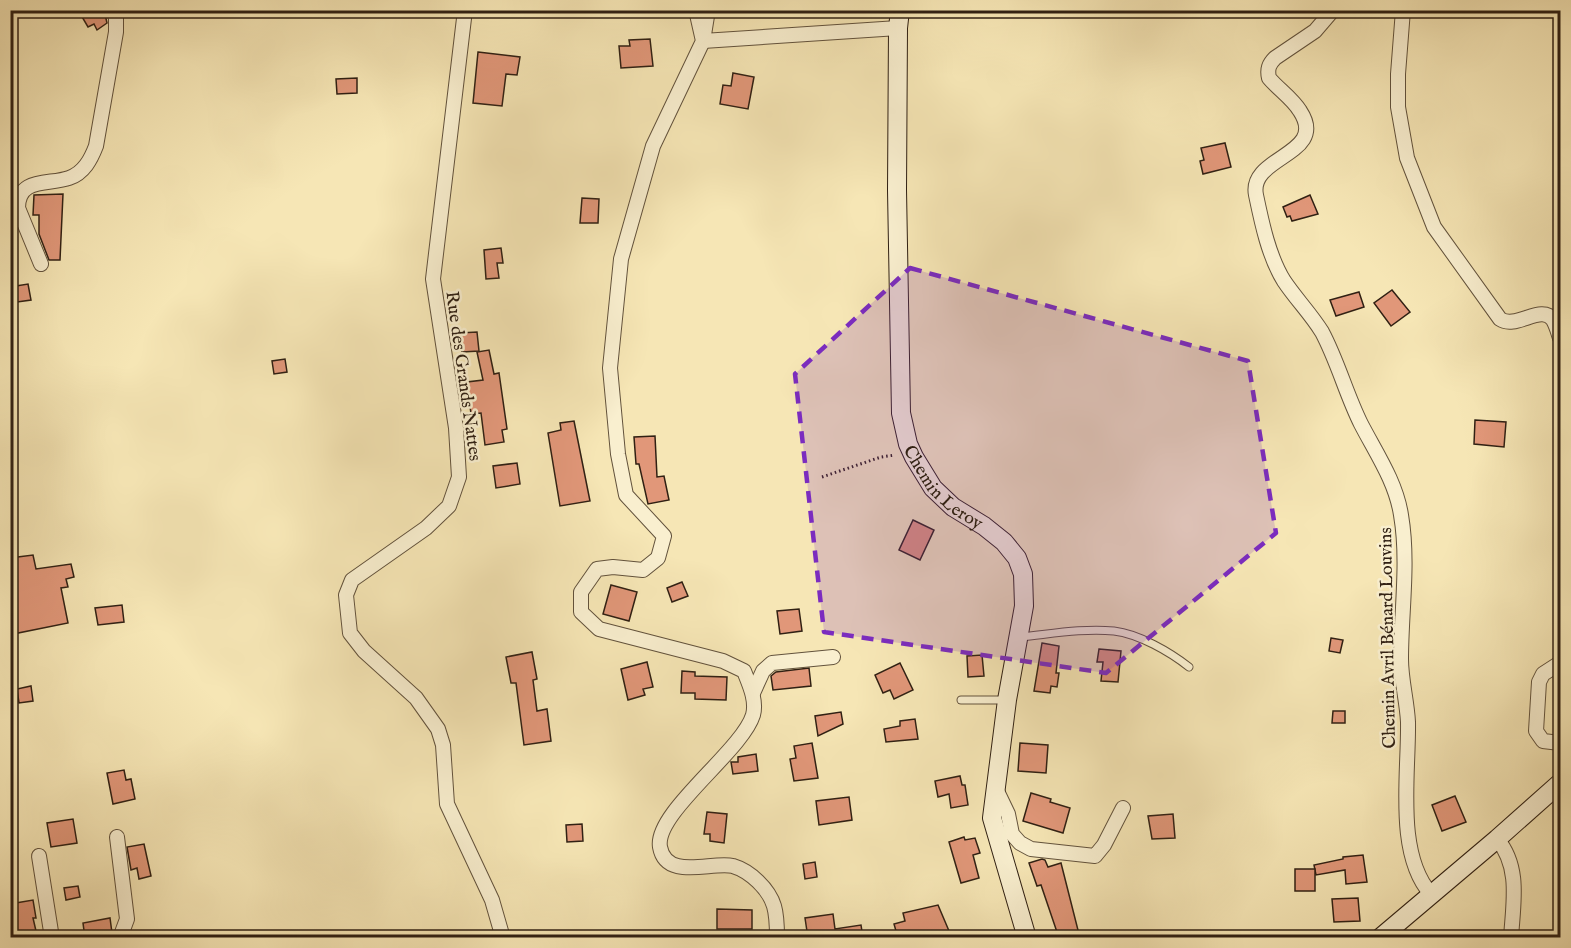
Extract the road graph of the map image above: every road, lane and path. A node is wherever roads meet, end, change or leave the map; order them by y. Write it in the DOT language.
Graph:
graph roads {
  1 [pos="113,10"];
  2 [pos="465,10"];
  3 [pos="696,10"];
  4 [pos="708,10"];
  5 [pos="1334,10"];
  6 [pos="1402,10"];
  7 [pos="899,19"];
  8 [pos="703,41"];
  9 [pos="41,264"];
  10 [pos="1560,338"];
  11 [pos="911,451"];
  12 [pos="822,477"];
  13 [pos="1018,637"];
  14 [pos="833,657"];
  15 [pos="1560,663"];
  16 [pos="1190,667"];
  17 [pos="753,693"];
  18 [pos="961,700"];
  19 [pos="1007,700"];
  20 [pos="1560,743"];
  21 [pos="1560,783"];
  22 [pos="995,787"];
  23 [pos="1123,808"];
  24 [pos="117,837"];
  25 [pos="1497,839"];
  26 [pos="39,856"];
  27 [pos="1431,894"];
  28 [pos="52,938"];
  29 [pos="120,938"];
  30 [pos="503,938"];
  31 [pos="777,938"];
  32 [pos="1027,938"];
  33 [pos="1380,938"];
  34 [pos="1511,938"];
  1 -- 9 [label="street"];
  2 -- 30 [label="street, Rue des Grands Nattes"];
  3 -- 8 [label="street"];
  4 -- 8 [label="street"];
  5 -- 27 [label="street, Chemin Avril Bénard Louvins"];
  6 -- 10 [label="street"];
  7 -- 8 [label="street"];
  7 -- 11 [label="street, Chemin Leroy"];
  8 -- 17 [label="street"];
  11 -- 12 [label="path"];
  11 -- 13 [label="street, Chemin Leroy"];
  13 -- 16 [label="lane"];
  13 -- 19 [label="street, Chemin Leroy"];
  14 -- 17 [label="street"];
  15 -- 20 [label="street"];
  17 -- 31 [label="street"];
  18 -- 19 [label="lane"];
  19 -- 22 [label="street, Chemin Leroy"];
  21 -- 25 [label="street"];
  22 -- 23 [label="street"];
  22 -- 32 [label="street, Chemin Leroy"];
  24 -- 29 [label="street"];
  25 -- 27 [label="street"];
  25 -- 34 [label="street"];
  26 -- 28 [label="street"];
  27 -- 33 [label="street"];
}
